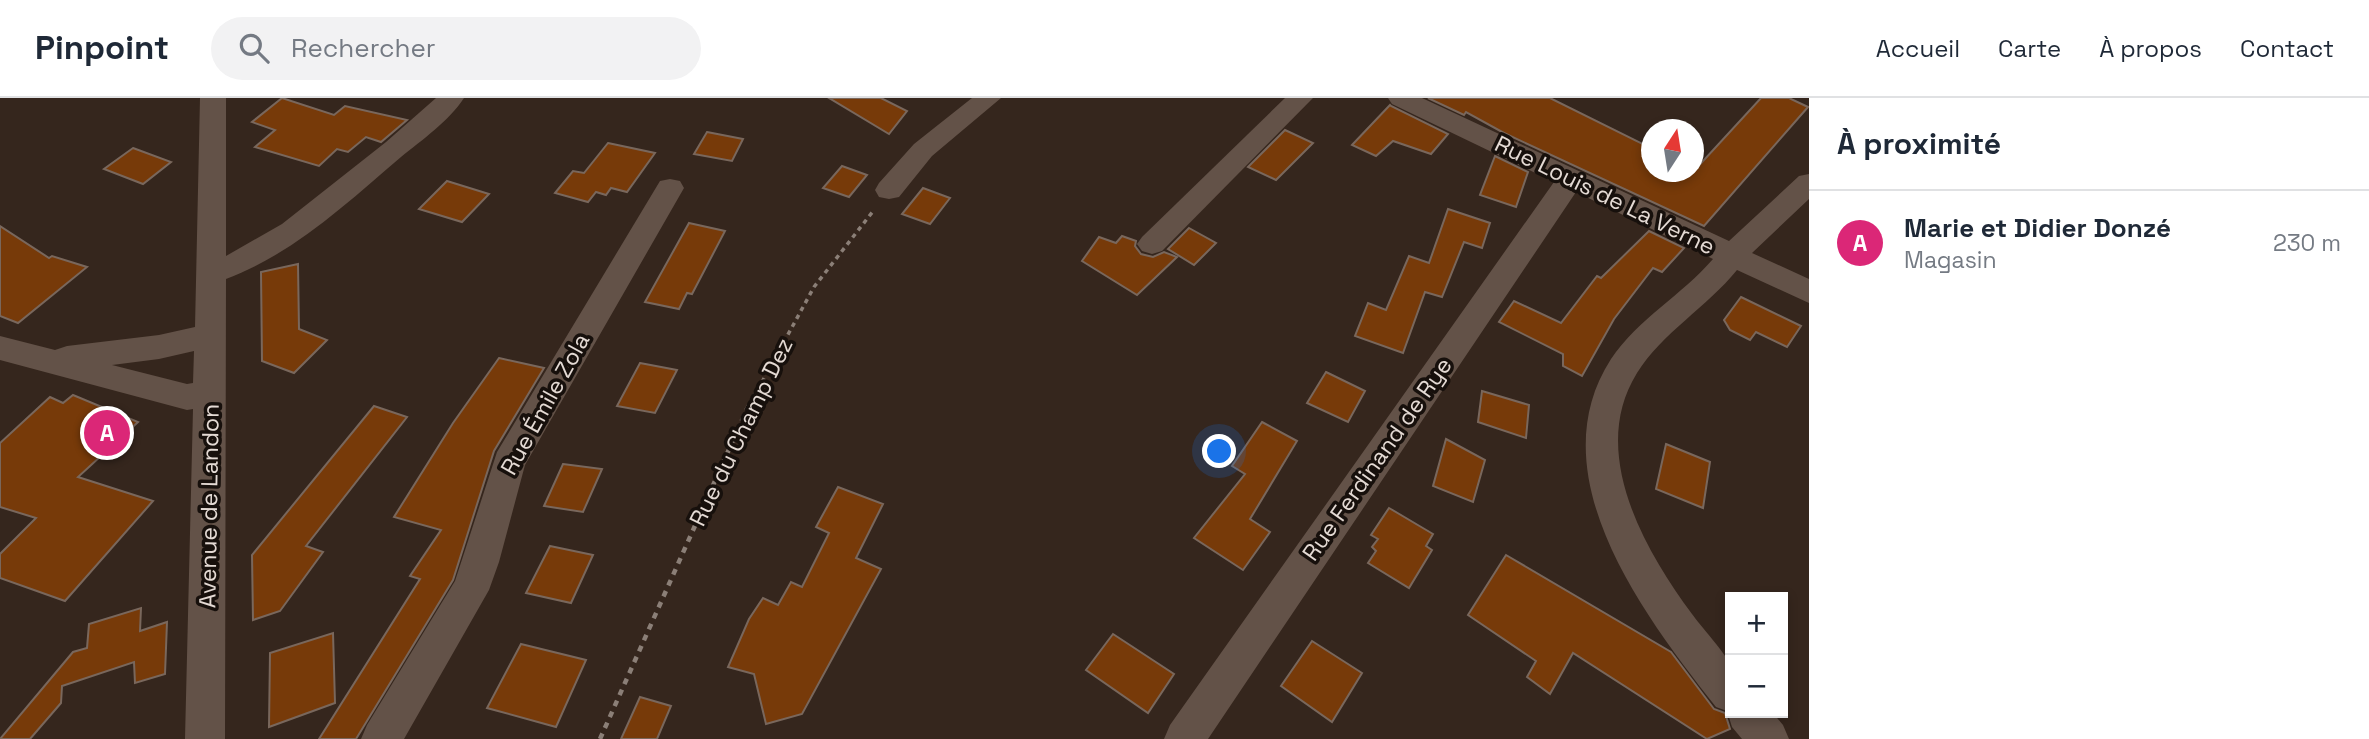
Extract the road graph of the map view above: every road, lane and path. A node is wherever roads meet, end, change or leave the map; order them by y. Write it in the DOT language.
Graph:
graph roads {
  1 [pos="213,98"];
  2 [pos="451,98"];
  3 [pos="988,98"];
  4 [pos="1300,98"];
  5 [pos="1401,98"];
  6 [pos="1571,179"];
  7 [pos="1809,183"];
  8 [pos="670,188"];
  9 [pos="889,190"];
  10 [pos="1152,244"];
  11 [pos="1732,256"];
  12 [pos="211,273"];
  13 [pos="1809,292"];
  14 [pos="210,335"];
  15 [pos="0,348"];
  16 [pos="47,360"];
  17 [pos="210,394"];
  18 [pos="1725,688"];
  19 [pos="1750,718"];
  20 [pos="205,739"];
  21 [pos="381,739"];
  22 [pos="600,739"];
  23 [pos="1184,739"];
  24 [pos="1769,739"];
  1 -- 12 [label="street, Avenue de Landon"];
  2 -- 12 [label="street"];
  3 -- 9 [label="street"];
  4 -- 10 [label="street"];
  5 -- 6 [label="street, Rue Louis de La Verne"];
  6 -- 11 [label="street, Rue Louis de La Verne"];
  6 -- 23 [label="street, Rue Ferdinand de Rye"];
  7 -- 11 [label="street"];
  8 -- 21 [label="street, Rue Émile Zola"];
  9 -- 22 [label="path, Rue du Champ Dez"];
  11 -- 13 [label="street, Rue Louis de La Verne"];
  11 -- 18 [label="street"];
  12 -- 14 [label="street, Avenue de Landon"];
  14 -- 16 [label="street"];
  14 -- 17 [label="street, Avenue de Landon"];
  15 -- 16 [label="street"];
  16 -- 17 [label="street"];
  17 -- 20 [label="street, Avenue de Landon"];
  19 -- 24 [label="street"];
}
